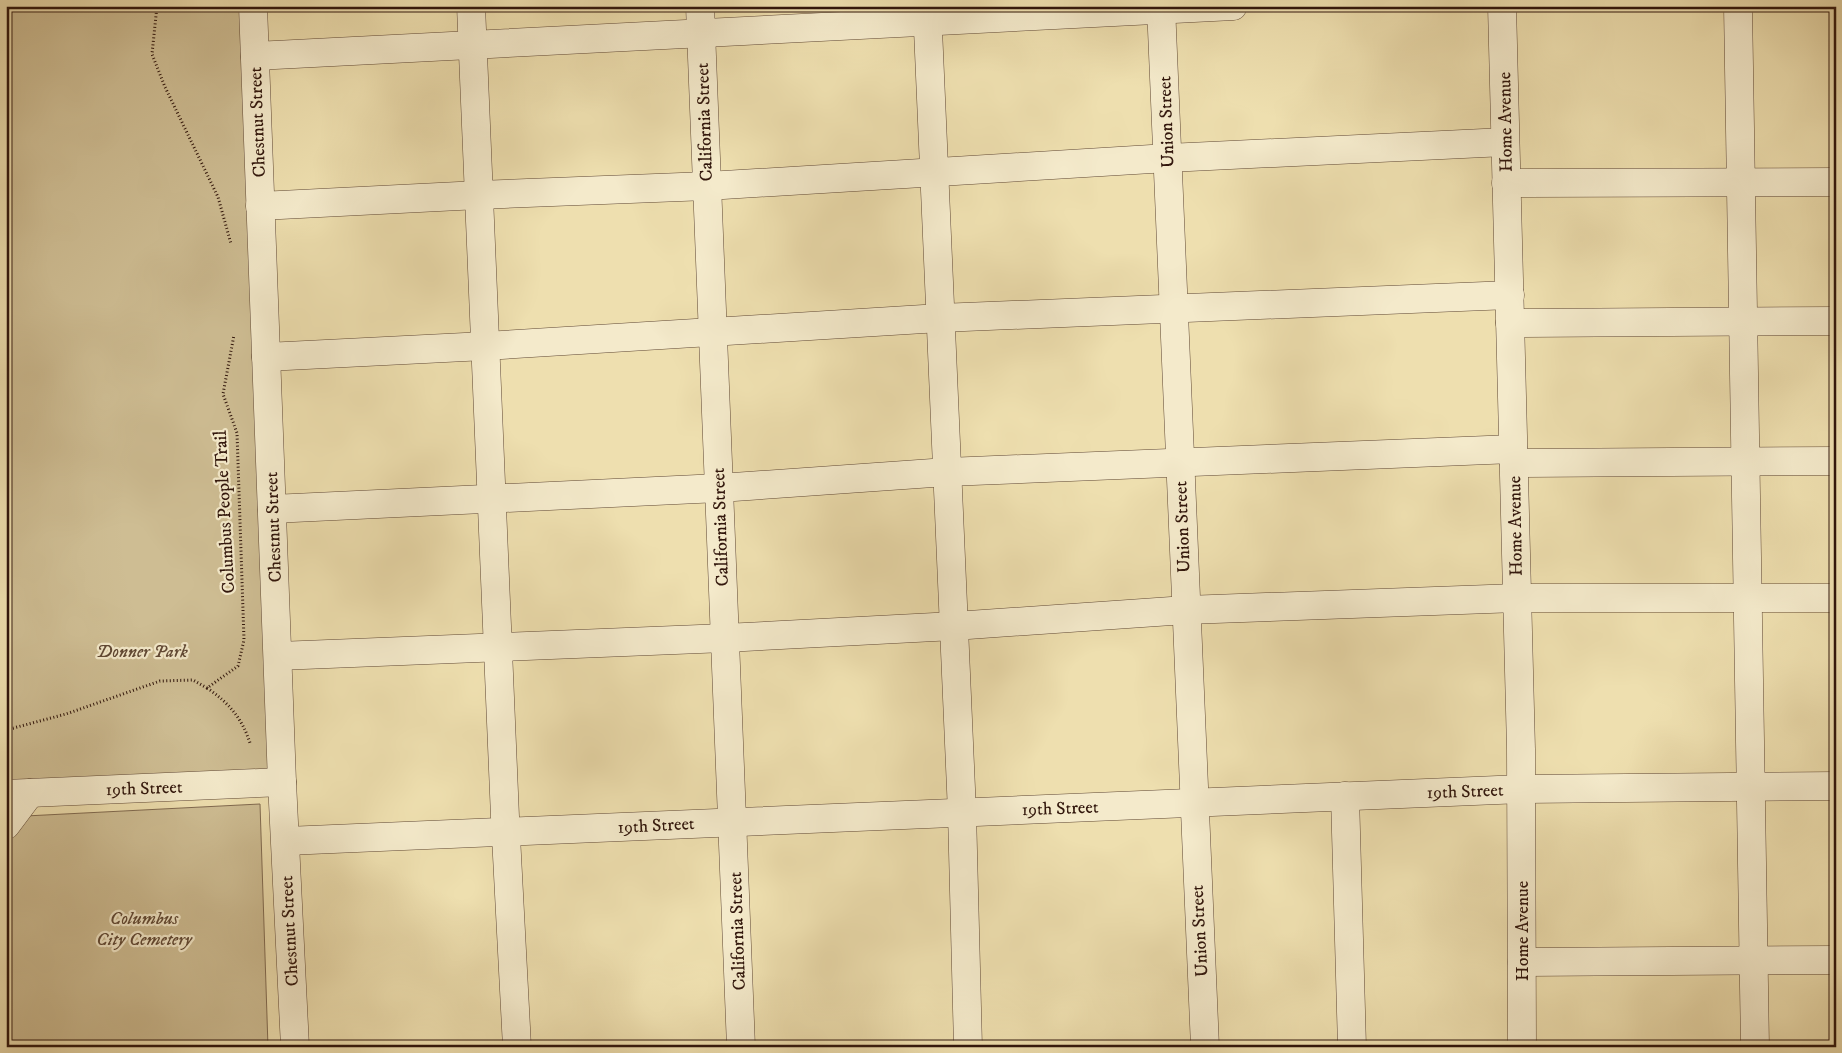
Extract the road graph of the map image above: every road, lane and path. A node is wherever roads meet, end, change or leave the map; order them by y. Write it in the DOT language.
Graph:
graph roads {
  1 [pos="157,6"];
  2 [pos="253,6"];
  3 [pos="471,6"];
  4 [pos="1232,6"];
  5 [pos="1502,6"];
  6 [pos="1738,6"];
  7 [pos="1161,8"];
  8 [pos="928,14"];
  9 [pos="700,19"];
  10 [pos="473,45"];
  11 [pos="255,56"];
  12 [pos="1505,142"];
  13 [pos="1168,158"];
  14 [pos="934,172"];
  15 [pos="1506,182"];
  16 [pos="1741,182"];
  17 [pos="1836,182"];
  18 [pos="707,186"];
  19 [pos="479,195"];
  20 [pos="260,206"];
  21 [pos="231,252"];
  22 [pos="1510,295"];
  23 [pos="1174,308"];
  24 [pos="940,318"];
  25 [pos="1836,321"];
  26 [pos="1743,322"];
  27 [pos="1510,323"];
  28 [pos="234,326"];
  29 [pos="712,332"];
  30 [pos="485,346"];
  31 [pos="266,357"];
  32 [pos="1514,456"];
  33 [pos="1836,461"];
  34 [pos="1180,462"];
  35 [pos="1746,462"];
  36 [pos="947,472"];
  37 [pos="718,488"];
  38 [pos="492,500"];
  39 [pos="272,509"];
  40 [pos="1748,597"];
  41 [pos="1517,598"];
  42 [pos="1836,598"];
  43 [pos="1186,610"];
  44 [pos="954,626"];
  45 [pos="725,638"];
  46 [pos="498,647"];
  47 [pos="278,656"];
  48 [pos="207,688"];
  49 [pos="6,730"];
  50 [pos="282,782"];
  51 [pos="254,783"];
  52 [pos="1836,786"];
  53 [pos="1751,787"];
  54 [pos="1522,789"];
  55 [pos="18,793"];
  56 [pos="1345,796"];
  57 [pos="1194,802"];
  58 [pos="962,812"];
  59 [pos="732,822"];
  60 [pos="6,825"];
  61 [pos="506,832"];
  62 [pos="286,841"];
  63 [pos="1836,960"];
  64 [pos="1522,962"];
  65 [pos="1754,962"];
  66 [pos="294,1047"];
  67 [pos="517,1047"];
  68 [pos="741,1047"];
  69 [pos="968,1047"];
  70 [pos="1205,1047"];
  71 [pos="1352,1047"];
  72 [pos="1522,1047"];
  73 [pos="1755,1047"];
  1 -- 21 [label="path"];
  2 -- 11 [label="street, Chestnut Street"];
  3 -- 10 [label="street"];
  4 -- 7 [label="street"];
  5 -- 12 [label="street, Home Avenue"];
  6 -- 16 [label="street"];
  7 -- 8 [label="street"];
  7 -- 13 [label="street, Union Street"];
  8 -- 9 [label="street"];
  8 -- 14 [label="street"];
  9 -- 10 [label="street"];
  9 -- 18 [label="street, California Street"];
  10 -- 11 [label="street"];
  10 -- 19 [label="street"];
  11 -- 20 [label="street, Chestnut Street"];
  12 -- 13 [label="street"];
  12 -- 15 [label="street, Home Avenue"];
  13 -- 14 [label="street"];
  13 -- 23 [label="street, Union Street"];
  14 -- 18 [label="street"];
  14 -- 24 [label="street"];
  15 -- 16 [label="street"];
  15 -- 22 [label="street, Home Avenue"];
  16 -- 17 [label="street"];
  16 -- 26 [label="street"];
  18 -- 19 [label="street"];
  18 -- 29 [label="street, California Street"];
  19 -- 20 [label="street"];
  19 -- 30 [label="street"];
  20 -- 31 [label="street, Chestnut Street"];
  22 -- 23 [label="street"];
  22 -- 27 [label="street, Home Avenue"];
  23 -- 24 [label="street"];
  23 -- 34 [label="street, Union Street"];
  24 -- 29 [label="street"];
  24 -- 36 [label="street"];
  25 -- 26 [label="street"];
  26 -- 27 [label="street"];
  26 -- 35 [label="street"];
  27 -- 32 [label="street, Home Avenue"];
  28 -- 48 [label="path, Columbus People Trail"];
  29 -- 30 [label="street"];
  29 -- 37 [label="street, California Street"];
  30 -- 31 [label="street"];
  30 -- 38 [label="street"];
  31 -- 39 [label="street, Chestnut Street"];
  32 -- 34 [label="street"];
  32 -- 35 [label="street"];
  32 -- 41 [label="street, Home Avenue"];
  33 -- 35 [label="street"];
  34 -- 36 [label="street"];
  34 -- 43 [label="street, Union Street"];
  35 -- 40 [label="street"];
  36 -- 37 [label="street"];
  36 -- 44 [label="street"];
  37 -- 38 [label="street"];
  37 -- 45 [label="street, California Street"];
  38 -- 39 [label="street"];
  38 -- 46 [label="street"];
  39 -- 47 [label="street, Chestnut Street"];
  40 -- 41 [label="street"];
  40 -- 42 [label="street"];
  40 -- 53 [label="street"];
  41 -- 43 [label="street"];
  41 -- 54 [label="street, Home Avenue"];
  43 -- 44 [label="street"];
  43 -- 57 [label="street, Union Street"];
  44 -- 45 [label="street"];
  44 -- 58 [label="street"];
  45 -- 46 [label="street"];
  45 -- 59 [label="street, California Street"];
  46 -- 47 [label="street"];
  46 -- 61 [label="street"];
  47 -- 50 [label="street, Chestnut Street"];
  48 -- 49 [label="path"];
  48 -- 51 [label="path"];
  50 -- 51 [label="street, 19th Street"];
  50 -- 62 [label="street, Chestnut Street"];
  51 -- 55 [label="street, 19th Street"];
  52 -- 53 [label="street, 19th Street"];
  53 -- 54 [label="street, 19th Street"];
  53 -- 65 [label="street"];
  54 -- 56 [label="street, 19th Street"];
  54 -- 64 [label="street, Home Avenue"];
  55 -- 60 [label="street"];
  56 -- 57 [label="street, 19th Street"];
  56 -- 71 [label="street"];
  57 -- 58 [label="street, 19th Street"];
  57 -- 70 [label="street, Union Street"];
  58 -- 59 [label="street, 19th Street"];
  58 -- 69 [label="street"];
  59 -- 61 [label="street, 19th Street"];
  59 -- 68 [label="street, California Street"];
  61 -- 62 [label="street, 19th Street"];
  61 -- 67 [label="street"];
  62 -- 66 [label="street, Chestnut Street"];
  63 -- 65 [label="street"];
  64 -- 65 [label="street"];
  64 -- 72 [label="street, Home Avenue"];
  65 -- 73 [label="street"];
}
